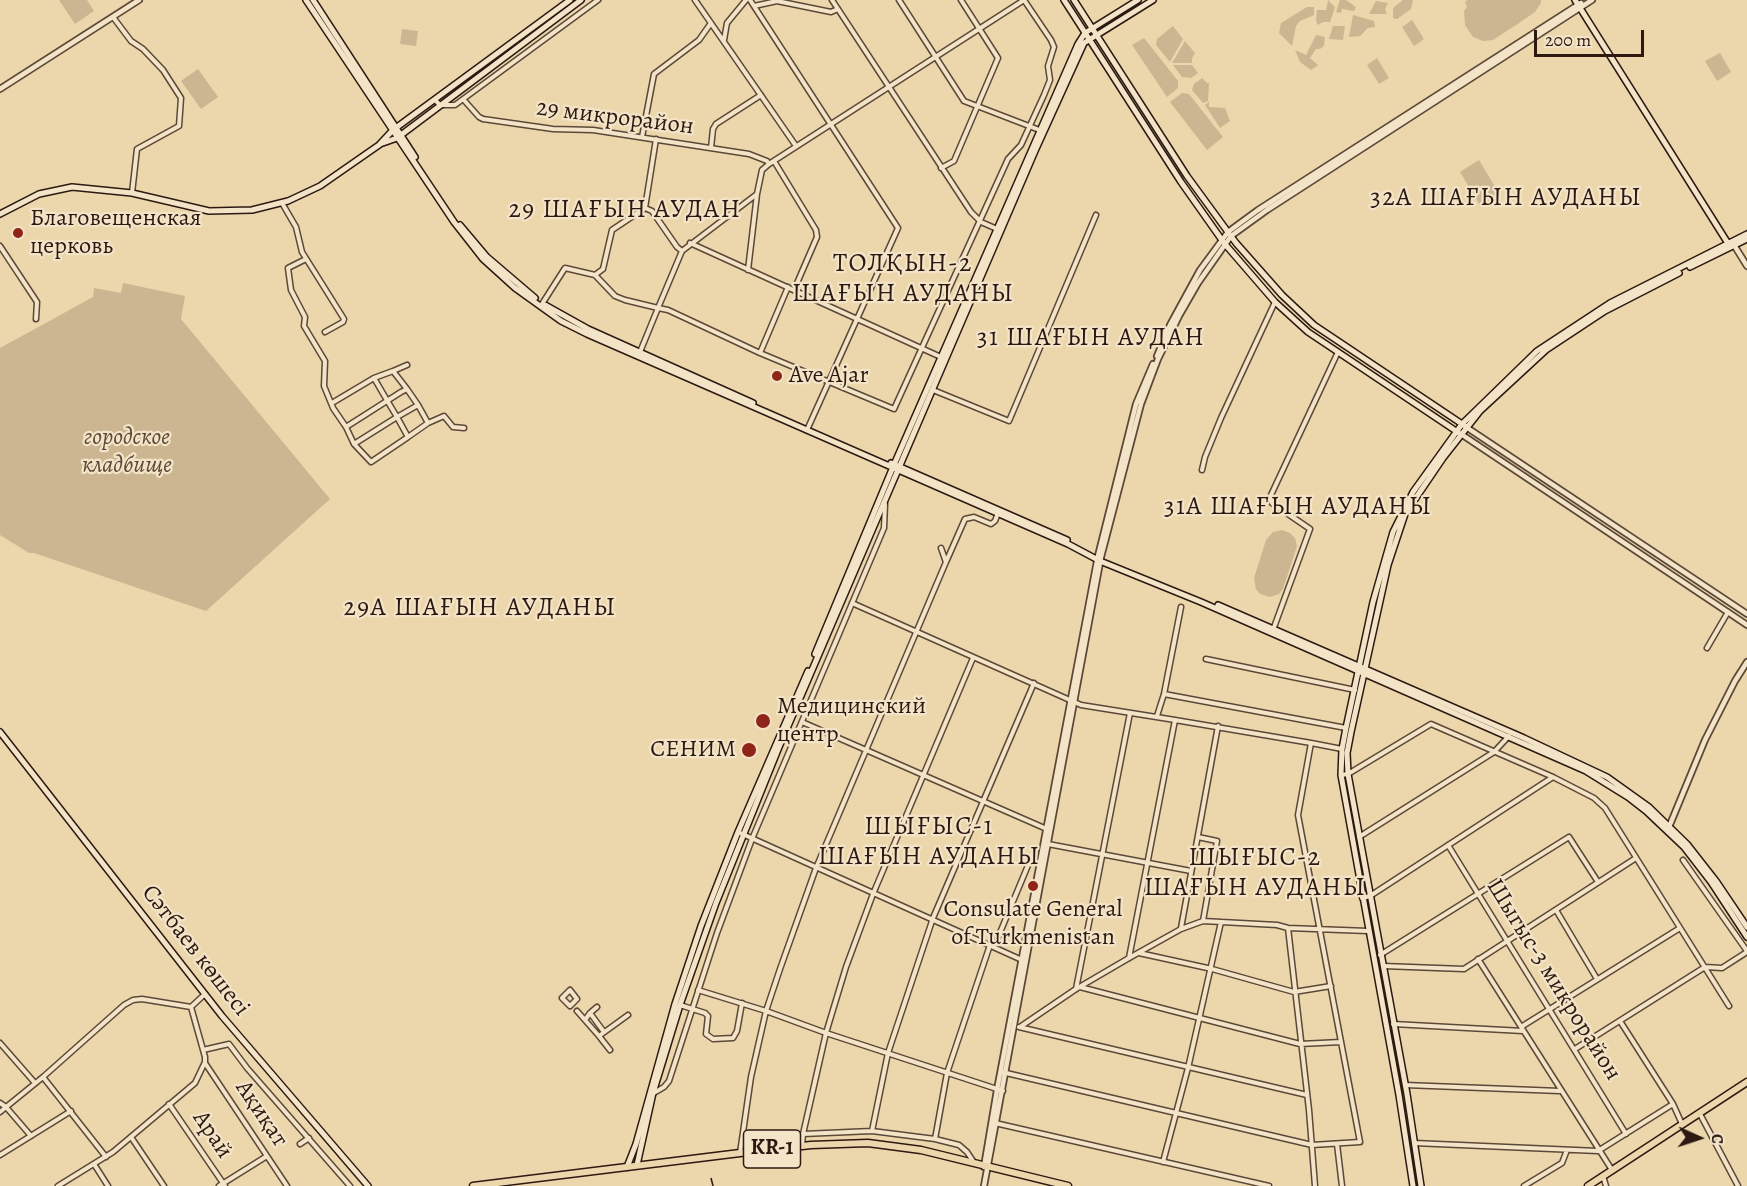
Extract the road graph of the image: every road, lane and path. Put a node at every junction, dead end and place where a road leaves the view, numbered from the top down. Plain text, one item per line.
1 (139, 0) edge
2 (306, 0) edge
3 (313, 0) edge
4 (570, 0) edge
5 (581, 0) edge
6 (598, 0) edge
7 (695, 0) edge
8 (748, 0) edge
9 (832, 0) edge
10 (899, 0) edge
11 (961, 0) edge
12 (1074, 0) edge
13 (1138, 0) edge
14 (1153, 0) edge
15 (1065, 2) edge
16 (1582, 3) edge
17 (754, 6) junction
18 (838, 9) junction
19 (113, 17) junction
20 (711, 23) junction
21 (1092, 27) junction
22 (979, 29) junction
23 (1085, 33) junction
24 (1097, 34) junction
25 (1089, 39) junction
26 (723, 40) junction
27 (936, 57) junction
28 (889, 88) junction
29 (0, 89) edge
30 (761, 95) junction
31 (434, 99) junction
32 (463, 99) junction
33 (440, 105) junction
34 (977, 106) junction
35 (830, 125) junction
36 (1029, 126) junction
37 (394, 129) junction
38 (1042, 131) junction
39 (399, 137) junction
40 (642, 137) junction
41 (656, 140) junction
42 (379, 145) junction
43 (796, 146) junction
44 (711, 148) junction
45 (774, 160) junction
46 (769, 164) junction
47 (941, 168) junction
48 (132, 192) junction
49 (757, 194) junction
50 (282, 203) junction
51 (645, 208) junction
52 (0, 214) edge
53 (1096, 215) dead end
54 (981, 222) junction
55 (997, 228) junction
56 (1229, 234) junction
57 (1747, 234) edge
58 (1747, 239) edge
59 (1223, 241) junction
60 (690, 243) junction
61 (1731, 244) junction
62 (0, 246) edge
63 (682, 251) junction
64 (306, 259) junction
65 (1747, 266) edge
66 (748, 270) junction
67 (595, 275) junction
68 (977, 281) junction
69 (788, 287) junction
70 (794, 290) junction
71 (1282, 295) junction
72 (1275, 302) junction
73 (542, 305) junction
74 (658, 308) junction
75 (857, 319) junction
76 (36, 320) dead end
77 (325, 332) dead end
78 (922, 348) junction
79 (1338, 352) junction
80 (760, 353) junction
81 (639, 354) junction
82 (944, 358) junction
83 (406, 365) dead end
84 (393, 371) junction
85 (374, 378) junction
86 (829, 382) junction
87 (406, 389) junction
88 (930, 389) junction
89 (388, 402) junction
90 (332, 403) junction
91 (418, 405) junction
92 (397, 417) junction
93 (428, 423) junction
94 (1464, 425) junction
95 (346, 428) junction
96 (464, 428) dead end
97 (807, 428) junction
98 (1458, 433) junction
99 (408, 437) junction
100 (354, 444) junction
101 (897, 467) junction
102 (1202, 470) dead end
103 (883, 499) junction
104 (998, 513) junction
105 (1615, 526) junction
106 (1610, 533) junction
107 (941, 548) dead end
108 (1099, 558) junction
109 (946, 562) junction
110 (852, 603) junction
111 (1181, 606) dead end
112 (1728, 612) junction
113 (1747, 614) edge
114 (1747, 625) edge
115 (1273, 631) junction
116 (917, 633) junction
117 (1707, 648) dead end
118 (973, 658) junction
119 (1206, 658) dead end
120 (1747, 662) edge
121 (1362, 670) junction
122 (1034, 683) junction
123 (1355, 690) junction
124 (1164, 694) junction
125 (1072, 701) junction
126 (1130, 713) junction
127 (1157, 716) junction
128 (1175, 720) junction
129 (802, 722) junction
130 (1218, 726) junction
131 (1346, 728) junction
132 (0, 732) edge
133 (1510, 734) junction
134 (1311, 743) junction
135 (1342, 748) junction
136 (867, 750) junction
137 (1494, 752) junction
138 (1344, 775) junction
139 (924, 776) junction
140 (1553, 777) junction
141 (983, 802) junction
142 (1668, 829) junction
143 (1049, 830) junction
144 (740, 833) junction
145 (1198, 837) junction
146 (752, 838) junction
147 (1358, 838) junction
148 (1046, 844) junction
149 (1448, 845) junction
150 (1101, 855) junction
151 (1636, 858) junction
152 (1683, 860) dead end
153 (1148, 862) junction
154 (1029, 863) dead end
155 (816, 868) junction
156 (1191, 871) junction
157 (1598, 882) junction
158 (873, 894) junction
159 (1478, 894) junction
160 (1370, 896) junction
161 (1362, 898) junction
162 (1556, 910) junction
163 (933, 918) junction
164 (1203, 921) junction
165 (1221, 922) junction
166 (1747, 927) edge
167 (1288, 928) junction
168 (1320, 928) junction
169 (1680, 928) junction
170 (1181, 929) junction
171 (1368, 931) junction
172 (1747, 937) edge
173 (1508, 940) junction
174 (992, 946) junction
175 (1747, 952) edge
176 (1138, 953) junction
177 (1380, 956) junction
178 (1130, 958) junction
179 (1478, 959) junction
180 (1024, 961) junction
181 (1382, 966) junction
182 (1705, 967) junction
183 (1212, 969) junction
184 (1597, 980) junction
185 (1331, 986) junction
186 (1078, 988) junction
187 (698, 990) junction
188 (1294, 992) junction
189 (205, 994) junction
190 (742, 1003) junction
191 (678, 1004) junction
192 (191, 1006) junction
193 (1730, 1006) dead end
194 (597, 1007) dead end
195 (692, 1009) junction
196 (1550, 1009) junction
197 (577, 1011) dead end
198 (766, 1011) junction
199 (590, 1013) junction
200 (628, 1015) dead end
201 (1199, 1018) junction
202 (585, 1020) junction
203 (1620, 1021) junction
204 (1393, 1024) junction
205 (1015, 1026) junction
206 (1522, 1029) junction
207 (604, 1032) junction
208 (826, 1033) junction
209 (599, 1036) junction
210 (1341, 1042) junction
211 (0, 1043) edge
212 (1300, 1044) junction
213 (1575, 1049) junction
214 (203, 1050) junction
215 (610, 1050) dead end
216 (888, 1053) junction
217 (205, 1062) junction
218 (1188, 1068) junction
219 (1004, 1072) junction
220 (947, 1073) junction
221 (43, 1077) junction
222 (1747, 1082) edge
223 (35, 1083) junction
224 (1405, 1085) junction
225 (1000, 1091) junction
226 (1561, 1091) junction
227 (1407, 1094) junction
228 (651, 1095) junction
229 (1307, 1095) junction
230 (1399, 1095) junction
231 (0, 1103) edge
232 (169, 1104) junction
233 (1673, 1104) junction
234 (6, 1107) junction
235 (71, 1111) junction
236 (0, 1112) edge
237 (1176, 1113) junction
238 (1700, 1113) junction
239 (994, 1123) junction
240 (1682, 1124) junction
241 (872, 1131) junction
242 (803, 1134) junction
243 (1626, 1134) junction
244 (31, 1136) junction
245 (131, 1137) junction
246 (309, 1138) junction
247 (935, 1139) junction
248 (1413, 1143) junction
249 (300, 1144) dead end
250 (1337, 1144) junction
251 (1312, 1145) junction
252 (802, 1146) junction
253 (1567, 1150) junction
254 (1598, 1151) junction
255 (740, 1153) junction
256 (0, 1155) edge
257 (267, 1156) junction
258 (106, 1157) junction
259 (985, 1162) junction
260 (1163, 1162) junction
261 (94, 1164) junction
262 (637, 1165) junction
263 (627, 1167) junction
264 (1612, 1170) junction
265 (1603, 1176) junction
266 (222, 1185) edge
267 (58, 1186) edge
268 (108, 1186) edge
269 (164, 1186) edge
270 (287, 1186) edge
271 (350, 1186) edge
272 (368, 1186) edge
273 (473, 1186) edge
274 (984, 1186) edge
275 (1068, 1186) edge
276 (1269, 1186) edge
277 (1315, 1186) edge
278 (1342, 1186) edge
279 (1413, 1186) edge
280 (1420, 1186) edge
281 (1524, 1186) edge
282 (1588, 1186) edge
283 (1606, 1186) edge
284 (1738, 1186) edge

1 - 19 street
2 - 37 main road
3 - 37 main road
4 - 31 main road
5 - 33 main road
6 - 32 street
7 - 20 street
8 - 17 street
8 - 26 street
9 - 18 street
10 - 27 street
11 - 22 street
12 - 15 main road
12 - 21 main road
13 - 21 main road
14 - 24 main road
15 - 23 main road
16 - 56 street
16 - 61 main road
17 - 18 street
17 - 35 street
18 - 28 street
19 - 29 street
19 - 48 street
20 - 26 street
20 - 40 street
21 - 23 main road
21 - 24 main road
22 - 27 street
22 - 34 street
22 - 36 street
23 - 25 main road
23 - 38 main road
24 - 25 main road
24 - 56 main road
25 - 38 main road
25 - 59 main road
26 - 30 street
27 - 28 street
27 - 34 street
28 - 35 street
28 - 47 street
30 - 43 street
30 - 44 street
31 - 33 street
31 - 37 main road
32 - 33 street
32 - 40 street, 29 микрорайон
33 - 39 main road
34 - 36 street
34 - 47 street
35 - 43 street
35 - 75 street
36 - 38 street
36 - 54 street
37 - 39 main road
37 - 42 main road
38 - 55 main road
38 - 68 main road
39 - 42 main road
39 - 73 main road
40 - 41 street, 29 микрорайон
41 - 44 street, 29 микрорайон
41 - 51 street
42 - 50 main road
43 - 45 street
44 - 46 street, 29 микрорайон
45 - 46 street
45 - 70 street
46 - 49 street
47 - 54 street
48 - 50 main road
48 - 52 main road
49 - 60 street
49 - 66 street
50 - 64 street
51 - 63 street
51 - 67 street
53 - 88 street
54 - 55 street
54 - 78 street
55 - 68 main road
56 - 59 street
56 - 71 main road
57 - 61 main road
58 - 61 main road
59 - 72 main road
59 - 108 street
60 - 63 street
60 - 66 street
61 - 65 street
61 - 94 main road
62 - 76 street
63 - 74 street
64 - 77 street
64 - 90 street
66 - 69 street
67 - 73 street
67 - 74 street
68 - 82 main road
69 - 70 street
69 - 80 street
70 - 75 street
71 - 72 main road
71 - 94 main road
72 - 79 main road
72 - 102 street
73 - 81 main road
74 - 80 street
74 - 81 street
75 - 78 street
75 - 86 street
78 - 82 street
78 - 86 street
79 - 98 main road
79 - 115 street
80 - 86 street
81 - 97 main road
82 - 88 main road
83 - 84 street
84 - 85 street
84 - 87 street
85 - 89 street
85 - 90 street
86 - 97 street
87 - 89 street
87 - 91 street
88 - 101 main road
89 - 92 street
89 - 95 street
90 - 95 street
91 - 92 street
91 - 93 street
92 - 99 street
92 - 100 street
93 - 96 street
93 - 99 street
94 - 98 main road
94 - 105 street
95 - 100 street
97 - 101 main road
98 - 106 street
98 - 121 main road
99 - 100 street
101 - 103 main road
101 - 104 main road
101 - 108 main road
103 - 110 street
103 - 144 main road
104 - 108 main road
104 - 109 street
105 - 106 street
105 - 113 street
106 - 112 street
107 - 109 street
108 - 115 main road
108 - 125 street
109 - 116 street
110 - 116 street
110 - 129 street
111 - 124 street
112 - 114 street
112 - 117 street
115 - 121 main road
116 - 118 street
116 - 136 street
118 - 122 street
118 - 139 street
119 - 123 street
120 - 142 street
121 - 123 main road
121 - 133 main road
121 - 138 main road
122 - 125 street
122 - 141 street
123 - 131 main road
124 - 127 street
124 - 131 street
125 - 126 street
125 - 143 street
126 - 127 street
126 - 150 street
127 - 128 street
128 - 130 street
128 - 153 street
129 - 136 street
129 - 146 street
130 - 134 street
130 - 145 street
131 - 135 main road
132 - 189 main road, Сәтбаев көшесі
133 - 137 street
133 - 142 main road
134 - 135 street
134 - 168 street
135 - 138 main road
136 - 139 street
136 - 155 street
137 - 138 street
137 - 140 street
137 - 147 street
138 - 147 main road
138 - 161 main road
139 - 141 street
139 - 158 street
140 - 149 street
140 - 151 street
141 - 143 street
141 - 163 street
142 - 166 main road
142 - 172 main road
143 - 148 street
144 - 146 street
144 - 191 main road
145 - 156 street
145 - 164 street
146 - 155 street
146 - 187 street
147 - 160 main road
148 - 150 street
148 - 180 street
149 - 159 street, Шыгыс-3 микрорайон
149 - 160 street
150 - 153 street
150 - 186 street
151 - 157 street
151 - 169 street
152 - 175 street
153 - 156 street
153 - 178 street
154 - 174 street
155 - 158 street
155 - 198 street
156 - 170 street
157 - 159 street
157 - 162 street
158 - 163 street
158 - 208 street
159 - 173 street, Шыгыс-3 микрорайон
159 - 177 street
160 - 161 street
160 - 177 main road
161 - 171 main road
162 - 173 street
162 - 184 street
163 - 174 street
163 - 216 street
164 - 165 street
164 - 170 street
165 - 167 street
165 - 183 street
167 - 168 street
167 - 188 street
168 - 171 street
168 - 185 street
169 - 182 street
169 - 184 street
170 - 176 street
171 - 230 main road
173 - 179 street
173 - 196 street, Шыгыс-3 микрорайон
174 - 180 street
174 - 220 street
175 - 182 street
176 - 178 street
176 - 183 street
177 - 181 main road
178 - 186 street
179 - 181 street
179 - 206 street
180 - 205 street
181 - 204 main road
182 - 193 street
182 - 203 street
183 - 188 street
183 - 201 street
184 - 196 street
185 - 188 street
185 - 210 street
186 - 201 street
186 - 205 street
187 - 190 street
187 - 195 street
188 - 212 street
189 - 192 street
189 - 272 main road, Сәтбаев көшесі
190 - 195 street
190 - 198 street
191 - 195 street
191 - 228 main road
192 - 214 street
192 - 221 street
194 - 199 street
195 - 228 street
196 - 206 street
196 - 213 street, Шыгыс-3 микрорайон
197 - 202 street
198 - 208 street
198 - 255 street
199 - 202 street
199 - 207 street
200 - 207 street
201 - 212 street
201 - 218 street
202 - 209 street
203 - 213 street
203 - 233 street
204 - 206 street
204 - 224 main road
205 - 218 street
205 - 219 street
206 - 226 street
207 - 209 street
208 - 216 street
208 - 242 street
209 - 215 street
210 - 212 street
210 - 250 street
211 - 223 street
212 - 229 street
213 - 243 street, Шыгыс-3 микрорайон
214 - 217 street
214 - 246 street
216 - 220 street
216 - 241 street
217 - 232 street
217 - 257 street, Ақиқат
218 - 229 street
218 - 237 street
219 - 225 street
219 - 237 street
220 - 225 street
220 - 247 street
221 - 223 street
221 - 235 street
222 - 238 main road
223 - 234 street
224 - 226 street
224 - 227 main road
225 - 239 street
226 - 254 street
227 - 230 main road
227 - 248 main road
228 - 262 main road
228 - 263 main road
229 - 251 street
230 - 279 main road
231 - 234 street
232 - 245 street
232 - 266 street, Арай
233 - 240 street
233 - 243 street
234 - 236 street
234 - 244 street
235 - 244 street
235 - 258 street
237 - 251 street
237 - 260 street
238 - 240 main road
238 - 284 street
239 - 259 street
239 - 260 street
240 - 264 main road
241 - 242 street
241 - 247 street
242 - 252 street
243 - 254 street
244 - 256 street
245 - 258 street
245 - 269 street
246 - 249 street
246 - 271 street
247 - 259 street
248 - 253 street
248 - 280 main road
250 - 251 street
250 - 278 street
251 - 277 street
252 - 255 main road, KR-1
252 - 259 main road, KR-1
253 - 254 street
253 - 281 street
254 - 264 street
255 - 262 main road, KR-1
257 - 266 street
257 - 270 street, Ақиқат
258 - 261 street
259 - 274 street
259 - 275 main road, KR-1
260 - 276 street
261 - 267 street
261 - 268 street
262 - 263 main road, KR-1
263 - 273 main road, KR-1
264 - 265 main road
265 - 282 main road
265 - 283 street

